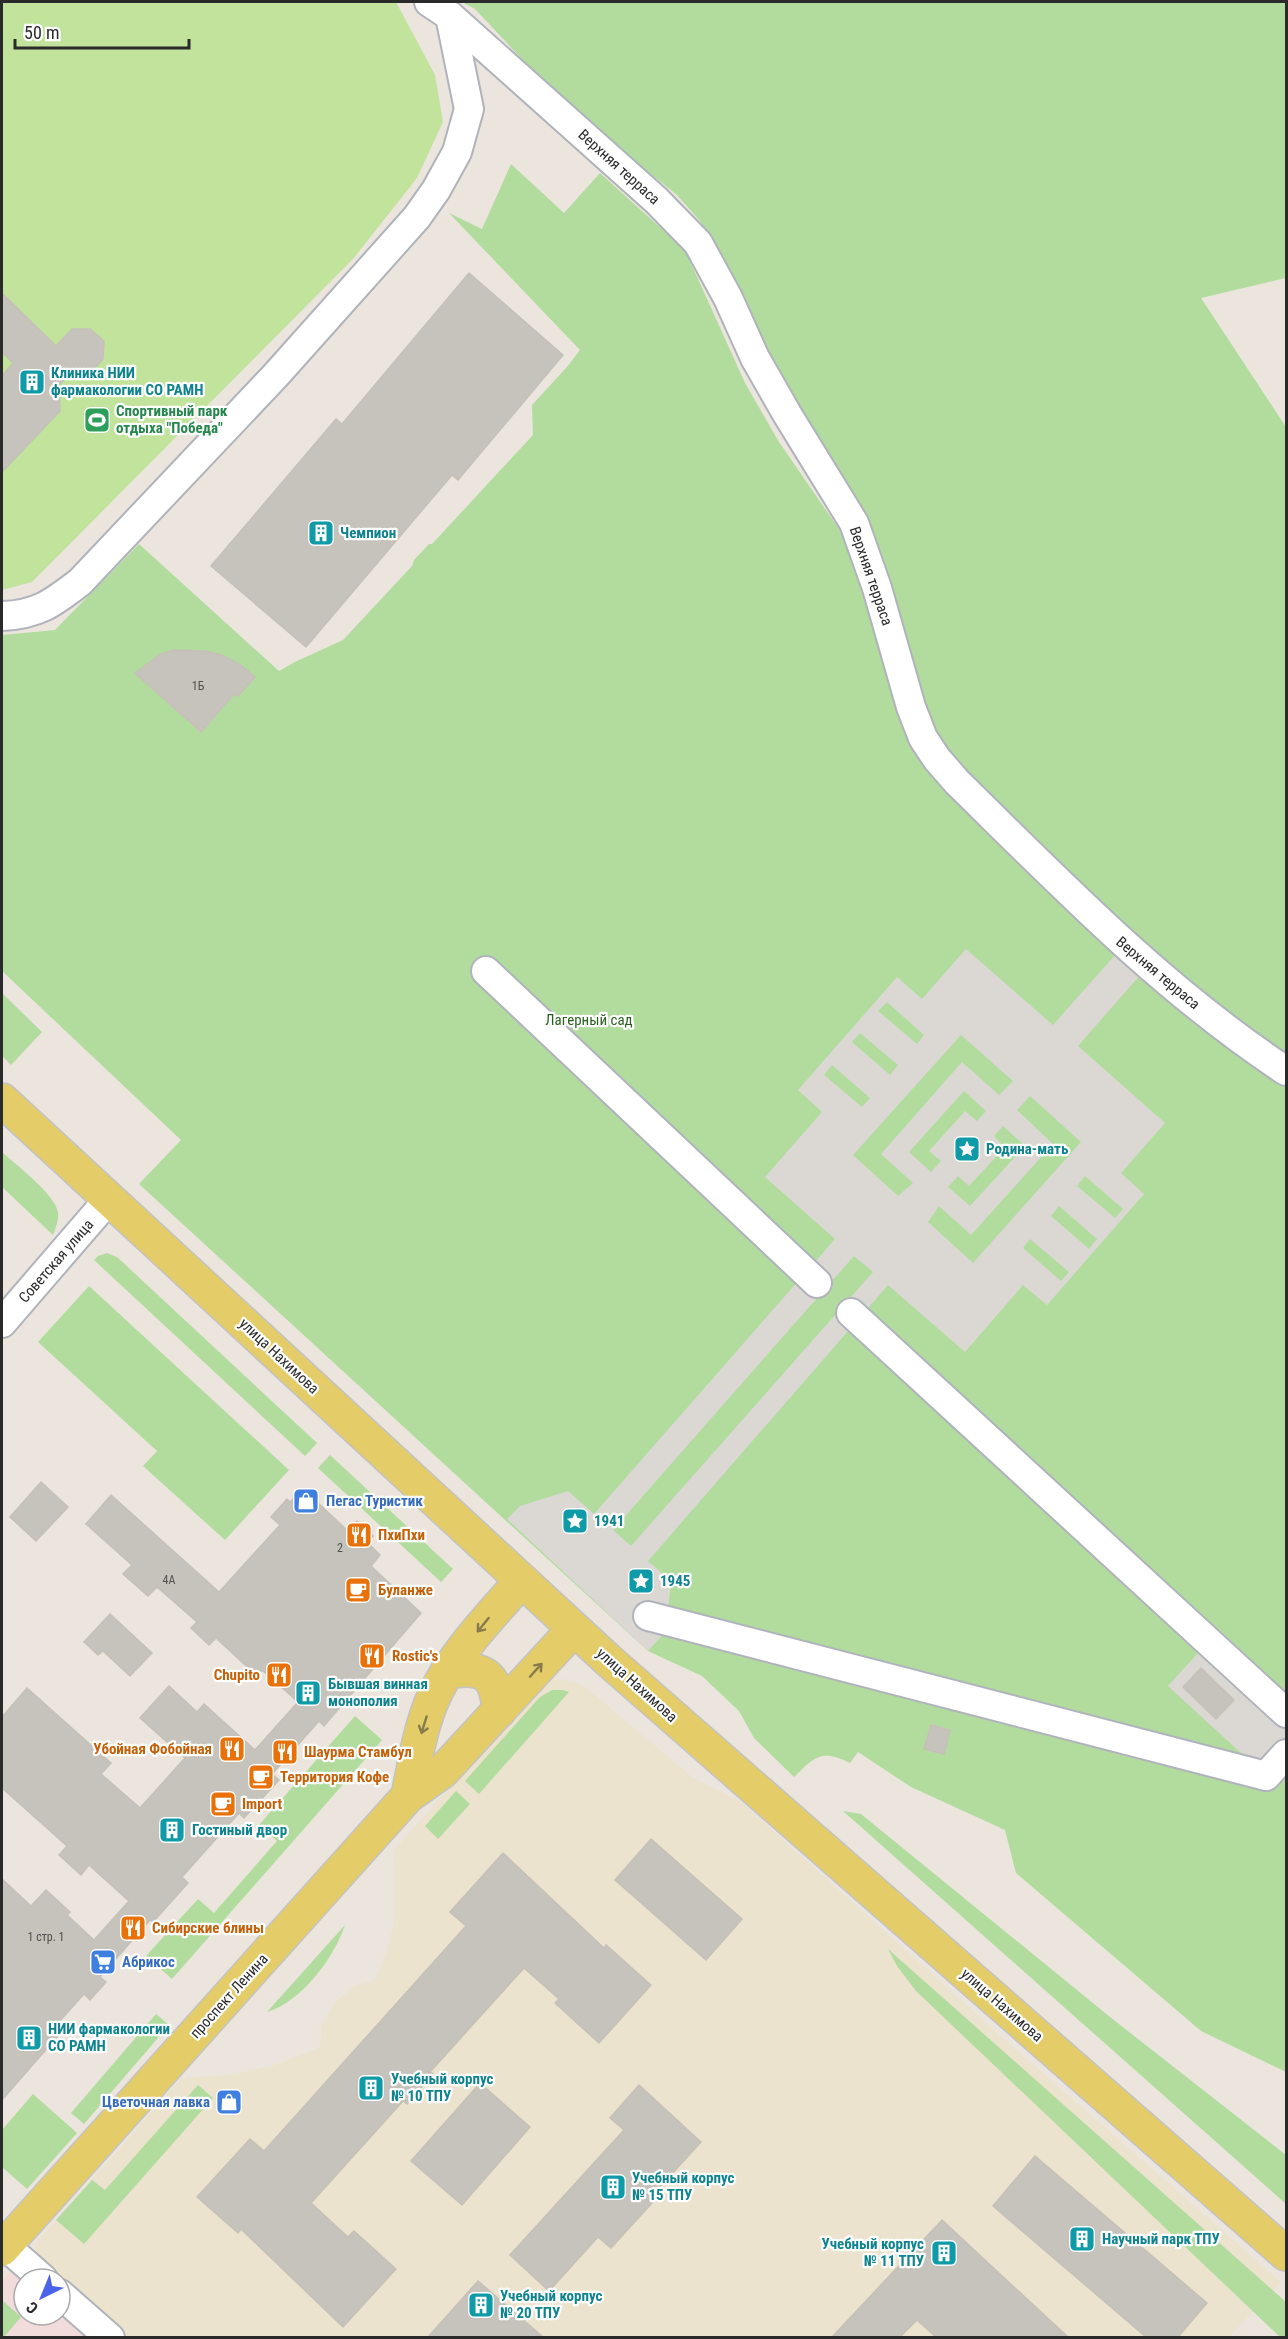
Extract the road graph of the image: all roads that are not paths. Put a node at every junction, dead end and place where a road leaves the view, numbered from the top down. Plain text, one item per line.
1 (439, 9) edge
2 (2, 616) edge
3 (486, 971) dead end
4 (1287, 1071) edge
5 (2, 1100) edge
6 (110, 1199) junction
7 (817, 1283) dead end
8 (851, 1313) dead end
9 (2, 1323) edge
10 (521, 1581) junction
11 (648, 1616) dead end
12 (574, 1629) junction
13 (447, 1671) junction
14 (499, 1711) junction
15 (1287, 1713) edge
16 (1287, 1754) edge
17 (408, 1796) junction
18 (2, 2246) edge
19 (1287, 2254) edge
20 (28, 2267) edge
21 (72, 2304) edge
22 (110, 2337) edge

1 - 2 street
1 - 4 street, Верхняя терраса
3 - 7 street
5 - 6 main road, улица Нахимова
6 - 9 street, Советская улица
6 - 10 main road, улица Нахимова
8 - 15 street
10 - 12 main road, улица Нахимова
10 -> 13 main road
11 - 16 street
14 -> 12 main road, проспект Ленина
12 - 19 main road, улица Нахимова
13 - 14 main road
13 -> 17 main road
14 - 17 main road, проспект Ленина
17 - 18 main road, проспект Ленина
18 - 20 street
21 - 22 street

